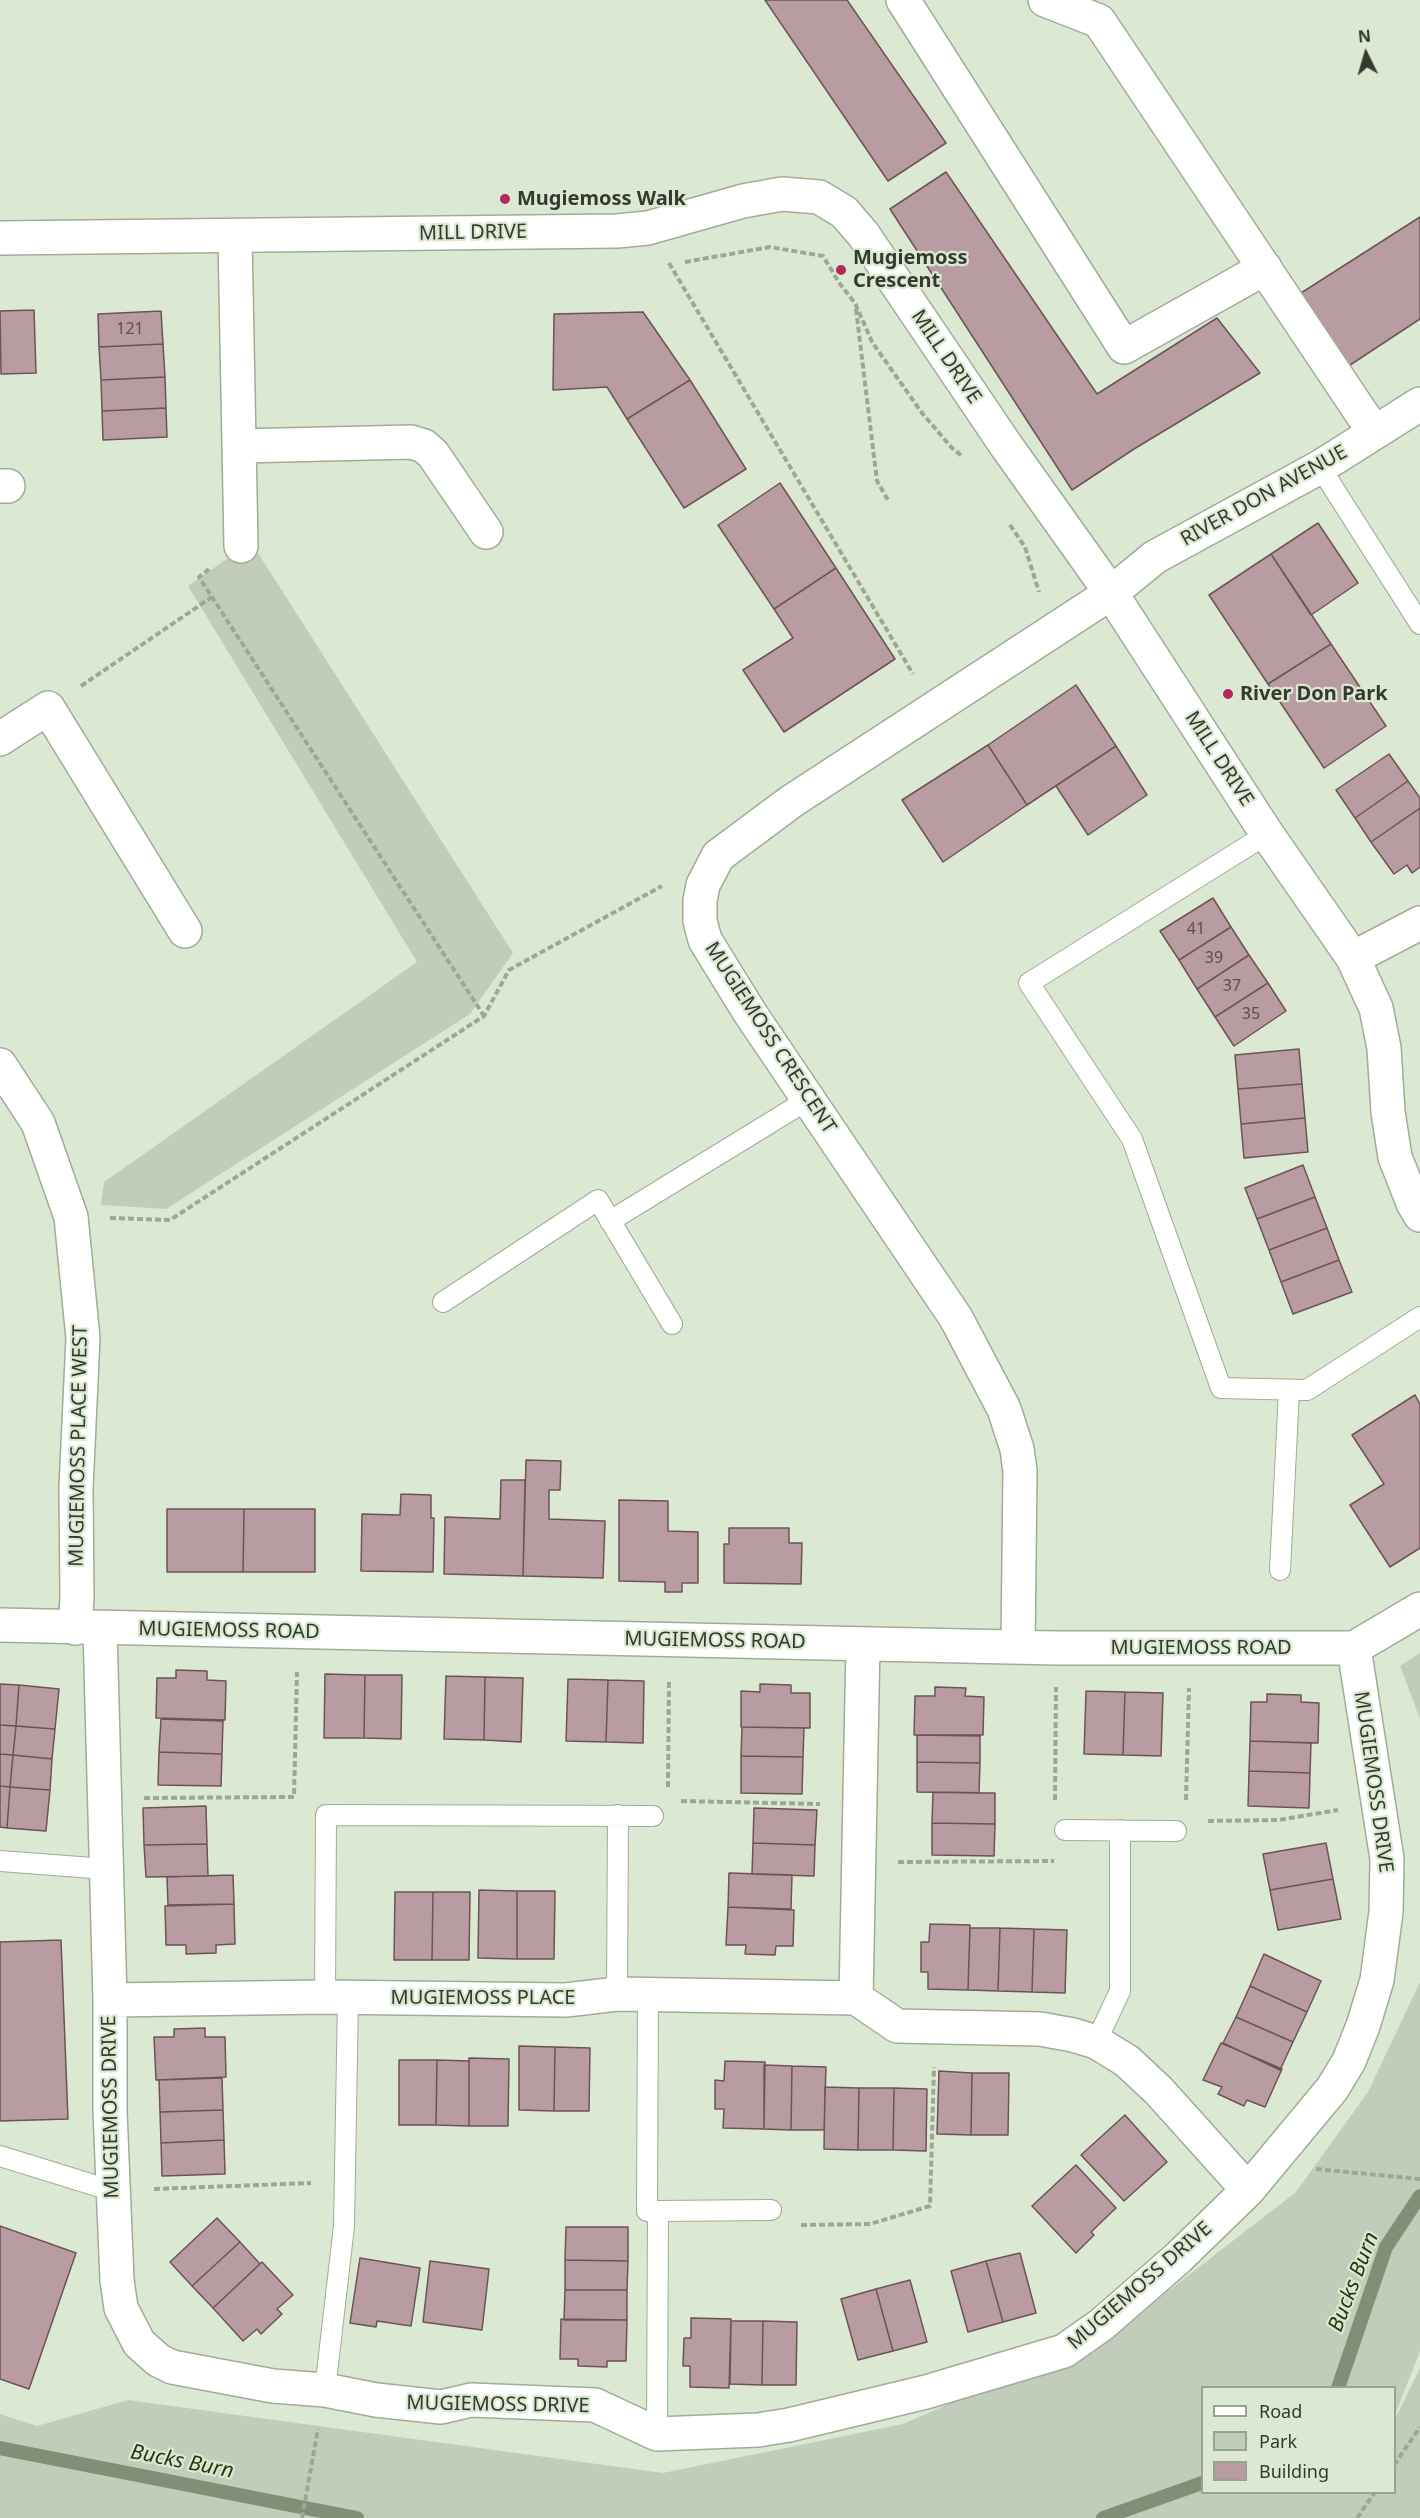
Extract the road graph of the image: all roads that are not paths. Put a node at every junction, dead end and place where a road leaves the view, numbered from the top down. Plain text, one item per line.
1 (903, 0) edge
2 (1044, 0) edge
3 (235, 237) junction
4 (0, 238) edge
5 (1265, 268) junction
6 (1420, 404) edge
7 (1374, 432) junction
8 (240, 446) junction
9 (1320, 467) junction
10 (486, 532) dead end
11 (241, 546) road end
12 (1111, 593) junction
13 (1420, 624) edge
14 (0, 739) edge
15 (1267, 834) junction
16 (1420, 923) edge
17 (185, 931) dead end
18 (1353, 958) junction
19 (0, 1065) edge
20 (809, 1099) junction
21 (1420, 1215) edge
22 (610, 1221) junction
23 (443, 1302) dead end
24 (1420, 1317) edge
25 (672, 1323) dead end
26 (1289, 1390) junction
27 (1280, 1570) dead end
28 (1420, 1609) edge
29 (0, 1625) edge
30 (88, 1629) junction
31 (863, 1644) junction
32 (1018, 1647) junction
33 (1354, 1648) junction
34 (618, 1815) junction
35 (653, 1816) road end
36 (1065, 1830) dead end
37 (1120, 1830) junction
38 (1176, 1831) dead end
39 (0, 1861) edge
40 (106, 1869) junction
41 (632, 1994) junction
42 (336, 1997) junction
43 (856, 1998) junction
44 (110, 2000) junction
45 (1095, 2042) junction
46 (0, 2156) edge
47 (1248, 2190) junction
48 (113, 2191) junction
49 (771, 2210) road end
50 (657, 2211) junction
51 (325, 2390) junction
52 (657, 2434) junction

1 - 5 street
2 - 5 street
3 - 4 street, MILL DRIVE
3 - 8 street
3 - 12 street, MILL DRIVE
5 - 7 street
6 - 7 street, RIVER DON AVENUE
7 - 9 street, RIVER DON AVENUE
8 - 10 street
8 - 11 street
9 - 12 street, RIVER DON AVENUE
9 - 13 lane
12 - 15 street, MILL DRIVE
12 - 20 street, MUGIEMOSS CRESCENT
14 - 17 street
15 - 18 street, MILL DRIVE
15 - 26 lane
16 - 18 street
18 - 21 street, MILL DRIVE
19 - 30 street, MUGIEMOSS PLACE WEST
20 - 22 lane
20 - 32 street, MUGIEMOSS CRESCENT
22 - 23 lane
22 - 25 lane
24 - 26 lane
26 - 27 lane
28 - 33 street
29 - 30 street, MUGIEMOSS ROAD
30 - 31 street, MUGIEMOSS ROAD
30 - 40 street, MUGIEMOSS DRIVE
31 - 32 street, MUGIEMOSS ROAD
31 - 43 street
32 - 33 street, MUGIEMOSS ROAD
33 - 47 street, MUGIEMOSS DRIVE
34 - 35 lane
34 - 41 lane
34 - 42 lane
36 - 37 lane
37 - 38 lane
37 - 45 lane
39 - 40 lane
40 - 44 street, MUGIEMOSS DRIVE
41 - 42 street, MUGIEMOSS PLACE
41 - 43 street, MUGIEMOSS PLACE
41 - 50 lane
42 - 44 street, MUGIEMOSS PLACE
42 - 51 lane
43 - 45 street
44 - 48 street, MUGIEMOSS DRIVE
45 - 47 street
46 - 48 lane
47 - 52 street, MUGIEMOSS DRIVE
48 - 51 street, MUGIEMOSS DRIVE
49 - 50 lane
50 - 52 lane
51 - 52 street, MUGIEMOSS DRIVE

